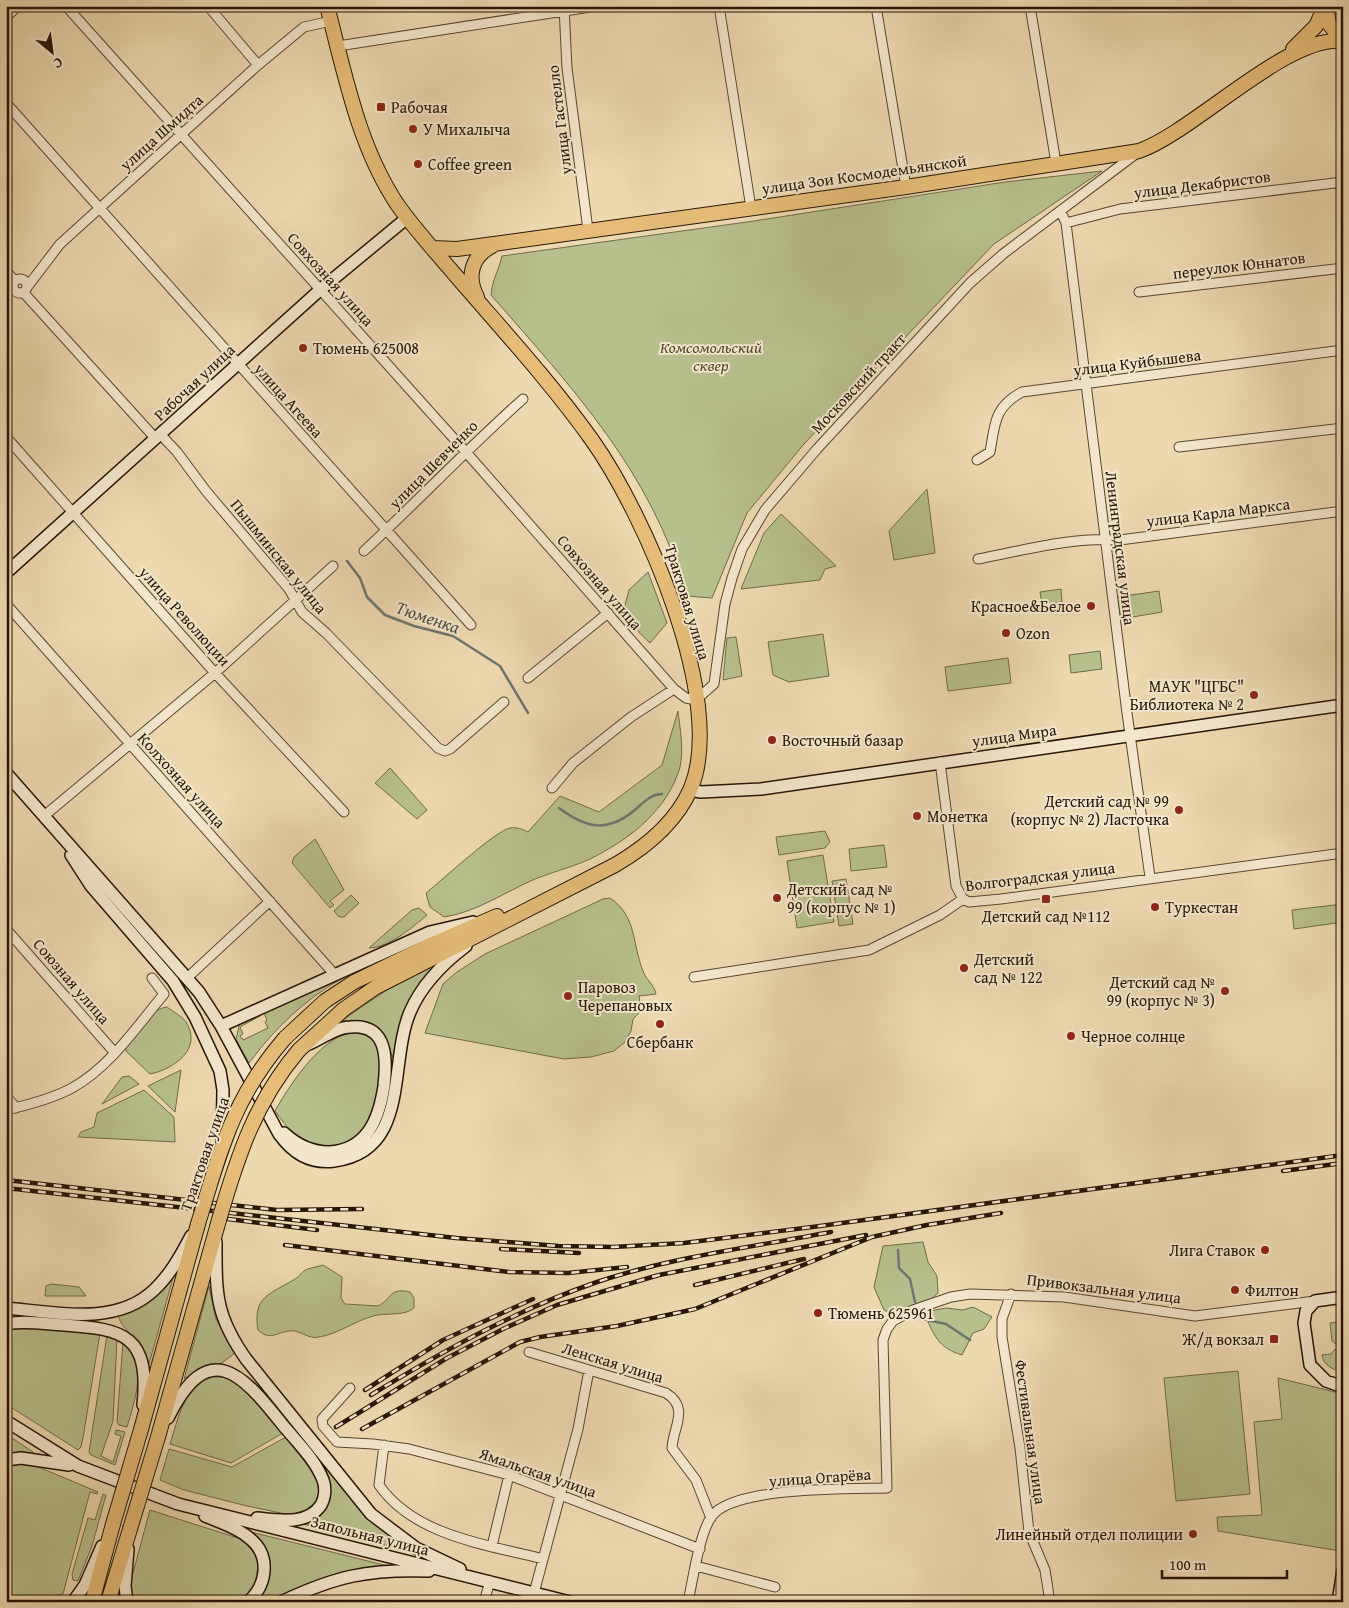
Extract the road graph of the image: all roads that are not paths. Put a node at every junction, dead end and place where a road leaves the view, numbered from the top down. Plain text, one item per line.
1 (18, 6) edge
2 (66, 6) edge
3 (208, 6) edge
4 (327, 6) edge
5 (597, 6) edge
6 (719, 6) edge
7 (876, 6) edge
8 (1030, 6) edge
9 (1326, 6) edge
10 (564, 8) edge
11 (6, 17) edge
12 (331, 21) junction
13 (1343, 41) edge
14 (338, 46) junction
15 (1276, 64) junction
16 (258, 65) junction
17 (6, 103) edge
18 (180, 134) junction
19 (1139, 151) junction
20 (1056, 164) junction
21 (1343, 182) edge
22 (906, 187) junction
23 (751, 208) junction
24 (100, 209) junction
25 (1061, 212) junction
26 (407, 218) junction
27 (1066, 223) junction
28 (588, 230) junction
29 (498, 243) junction
30 (433, 248) junction
31 (1343, 268) edge
32 (6, 271) edge
33 (20, 287) junction
34 (321, 289) junction
35 (1139, 292) dead end
36 (6, 298) edge
37 (482, 306) junction
38 (1343, 350) edge
39 (237, 364) junction
40 (1085, 384) junction
41 (523, 399) dead end
42 (1343, 428) edge
43 (6, 437) edge
44 (159, 437) junction
45 (1179, 447) dead end
46 (466, 451) junction
47 (977, 460) dead end
48 (1343, 511) edge
49 (73, 513) junction
50 (387, 530) junction
51 (1106, 539) junction
52 (364, 551) dead end
53 (978, 559) dead end
54 (333, 566) dead end
55 (6, 573) edge
56 (295, 599) junction
57 (6, 604) edge
58 (608, 613) junction
59 (472, 625) dead end
60 (215, 673) junction
61 (528, 678) dead end
62 (674, 689) junction
63 (696, 700) junction
64 (504, 702) dead end
65 (1343, 706) edge
66 (1130, 736) junction
67 (130, 745) junction
68 (940, 762) junction
69 (6, 773) edge
70 (552, 788) dead end
71 (690, 790) junction
72 (344, 812) dead end
73 (44, 816) junction
74 (56, 830) junction
75 (1343, 853) edge
76 (1150, 877) junction
77 (962, 899) junction
78 (270, 901) junction
79 (487, 925) junction
80 (6, 929) edge
81 (335, 975) junction
82 (694, 977) dead end
83 (152, 978) dead end
84 (187, 978) junction
85 (221, 1026) junction
86 (299, 1050) junction
87 (115, 1053) junction
88 (6, 1096) edge
89 (11, 1109) edge
90 (272, 1122) junction
91 (222, 1147) junction
92 (198, 1224) junction
93 (216, 1229) junction
94 (1011, 1294) junction
95 (1343, 1297) edge
96 (1315, 1301) junction
97 (6, 1308) edge
98 (893, 1321) joint
99 (6, 1324) edge
100 (529, 1352) dead end
101 (589, 1370) junction
102 (1343, 1380) edge
103 (1326, 1381) junction
104 (1343, 1387) edge
105 (350, 1388) dead end
106 (6, 1414) edge
107 (6, 1422) edge
108 (140, 1433) junction
109 (158, 1437) junction
110 (32, 1439) junction
111 (384, 1445) junction
112 (6, 1460) edge
113 (78, 1466) junction
114 (509, 1476) junction
115 (562, 1494) junction
116 (178, 1504) junction
117 (224, 1515) junction
118 (710, 1518) junction
119 (110, 1532) junction
120 (128, 1537) junction
121 (492, 1546) junction
122 (700, 1549) junction
123 (543, 1560) junction
124 (696, 1566) junction
125 (1343, 1570) edge
126 (455, 1572) junction
127 (477, 1578) junction
128 (490, 1581) junction
129 (775, 1587) dead end
130 (534, 1593) junction
131 (73, 1602) edge
132 (92, 1602) edge
133 (108, 1602) edge
134 (127, 1602) edge
135 (248, 1602) edge
136 (281, 1602) edge
137 (484, 1602) edge
138 (570, 1602) edge
139 (688, 1602) edge
140 (1050, 1602) edge
141 (1338, 1602) edge

1 - 11 street
2 - 18 street, Совхозная улица
3 - 16 street
4 - 12 main road, Трактовая улица
5 - 10 street
6 - 23 street
7 - 22 street
8 - 20 street
9 - 13 main road
9 - 15 main road, улица Зои Космодемьянской
10 - 14 street
10 - 28 street, улица Гастелло
12 - 14 main road, Трактовая улица
12 - 16 street, улица Шмидта
13 - 15 main road, улица Зои Космодемьянской
14 - 26 main road, Трактовая улица
15 - 19 main road, улица Зои Космодемьянской
16 - 18 street, улица Шмидта
17 - 24 street, улица Агеева
18 - 24 street, улица Шмидта
18 - 34 street, Совхозная улица
19 - 20 main road, улица Зои Космодемьянской
19 - 25 street, Московский тракт
20 - 22 main road, улица Зои Космодемьянской
21 - 27 street, улица Декабристов
22 - 23 main road, улица Зои Космодемьянской
23 - 28 main road, улица Зои Космодемьянской
24 - 33 street, улица Шмидта
24 - 39 street, улица Агеева
25 - 27 street, Ленинградская улица
25 - 63 street, Московский тракт
26 - 30 main road, Трактовая улица
26 - 34 street, Рабочая улица
27 - 40 street, Ленинградская улица
28 - 29 main road, улица Зои Космодемьянской
29 - 30 main road, улица Зои Космодемьянской
29 - 37 main road
30 - 37 main road, Трактовая улица
31 - 35 street, переулок Юннатов
32 - 33 street, Пышминская улица
33 - 36 street, улица Шмидта
33 - 44 street, Пышминская улица
34 - 39 street, Рабочая улица
34 - 46 street, Совхозная улица
37 - 63 main road, Трактовая улица
38 - 40 street, улица Куйбышева
39 - 44 street, Рабочая улица
39 - 50 street, улица Агеева
40 - 47 street, улица Куйбышева
40 - 51 street, Ленинградская улица
41 - 46 street, улица Шевченко
42 - 45 street
43 - 49 street, улица Революции
44 - 49 street, Рабочая улица
44 - 56 street, Пышминская улица
46 - 50 street, улица Шевченко
46 - 58 street, Совхозная улица
48 - 51 street, улица Карла Маркса
49 - 55 street, Рабочая улица
49 - 60 street, улица Революции
50 - 52 street, улица Шевченко
50 - 59 street, улица Агеева
51 - 53 street, улица Карла Маркса
51 - 66 street, Ленинградская улица
54 - 56 street
56 - 60 street
56 - 64 street, Пышминская улица
57 - 67 street, Колхозная улица
58 - 61 street
58 - 62 street, Совхозная улица
60 - 67 street
60 - 72 street, улица Революции
62 - 63 street, Совхозная улица
62 - 70 street
63 - 71 main road, Трактовая улица
65 - 66 street, улица Мира
66 - 68 street, улица Мира
66 - 76 street, Ленинградская улица
67 - 73 street
67 - 78 street, Колхозная улица
68 - 71 street, улица Мира
68 - 77 street
69 - 73 street
71 - 79 main road, Трактовая улица
73 - 74 street
74 - 84 street
74 - 91 street
75 - 76 street, Волгоградская улица
76 - 77 street, Волгоградская улица
77 - 82 street, Волгоградская улица
78 - 81 street, Колхозная улица
78 - 84 street
79 - 81 street
79 - 86 main road, Трактовая улица
79 - 90 street
79 - 91 main road, Трактовая улица, bridge
80 - 87 street, Союзная улица
81 - 85 street
83 - 87 street
84 - 85 street
85 - 90 street
86 - 90 street
86 - 93 main road, Трактовая улица, bridge
87 - 89 street
88 - 89 street
91 - 92 main road, Трактовая улица, bridge
92 - 97 street
92 - 108 main road, Трактовая улица
93 - 109 main road, Трактовая улица
93 - 127 street
94 - 96 street, Привокзальная улица
94 - 98 street, Привокзальная улица
94 - 140 street, Фестивальная улица
95 - 96 street
96 - 103 street
98 - 118 street, улица Огарёва
99 - 108 street
100 - 101 street, Ленская улица
101 - 115 street
101 - 118 street, Ленская улица
102 - 103 street
103 - 104 street
105 - 111 street, Ямальская улица
106 - 110 street
107 - 110 street
108 - 119 main road, Трактовая улица, bridge
109 - 117 street
109 - 120 main road, Трактовая улица, bridge
110 - 113 street
111 - 114 street, Ямальская улица
111 - 121 street
112 - 113 street
113 - 116 street, Запольная улица
114 - 115 street, Ямальская улица
114 - 121 street
115 - 122 street, Ямальская улица
115 - 123 street
116 - 117 street, Запольная улица
116 - 135 street
117 - 126 street, Запольная улица
118 - 122 street
119 - 131 street
119 - 132 main road, Трактовая улица
120 - 133 main road, Трактовая улица
120 - 134 street
121 - 123 street
122 - 124 street
123 - 130 street
124 - 129 street
124 - 139 street
125 - 141 street
126 - 127 street, Запольная улица
126 - 136 street
127 - 128 street, Запольная улица
128 - 130 street, Запольная улица
128 - 137 street
130 - 138 street, Запольная улица

